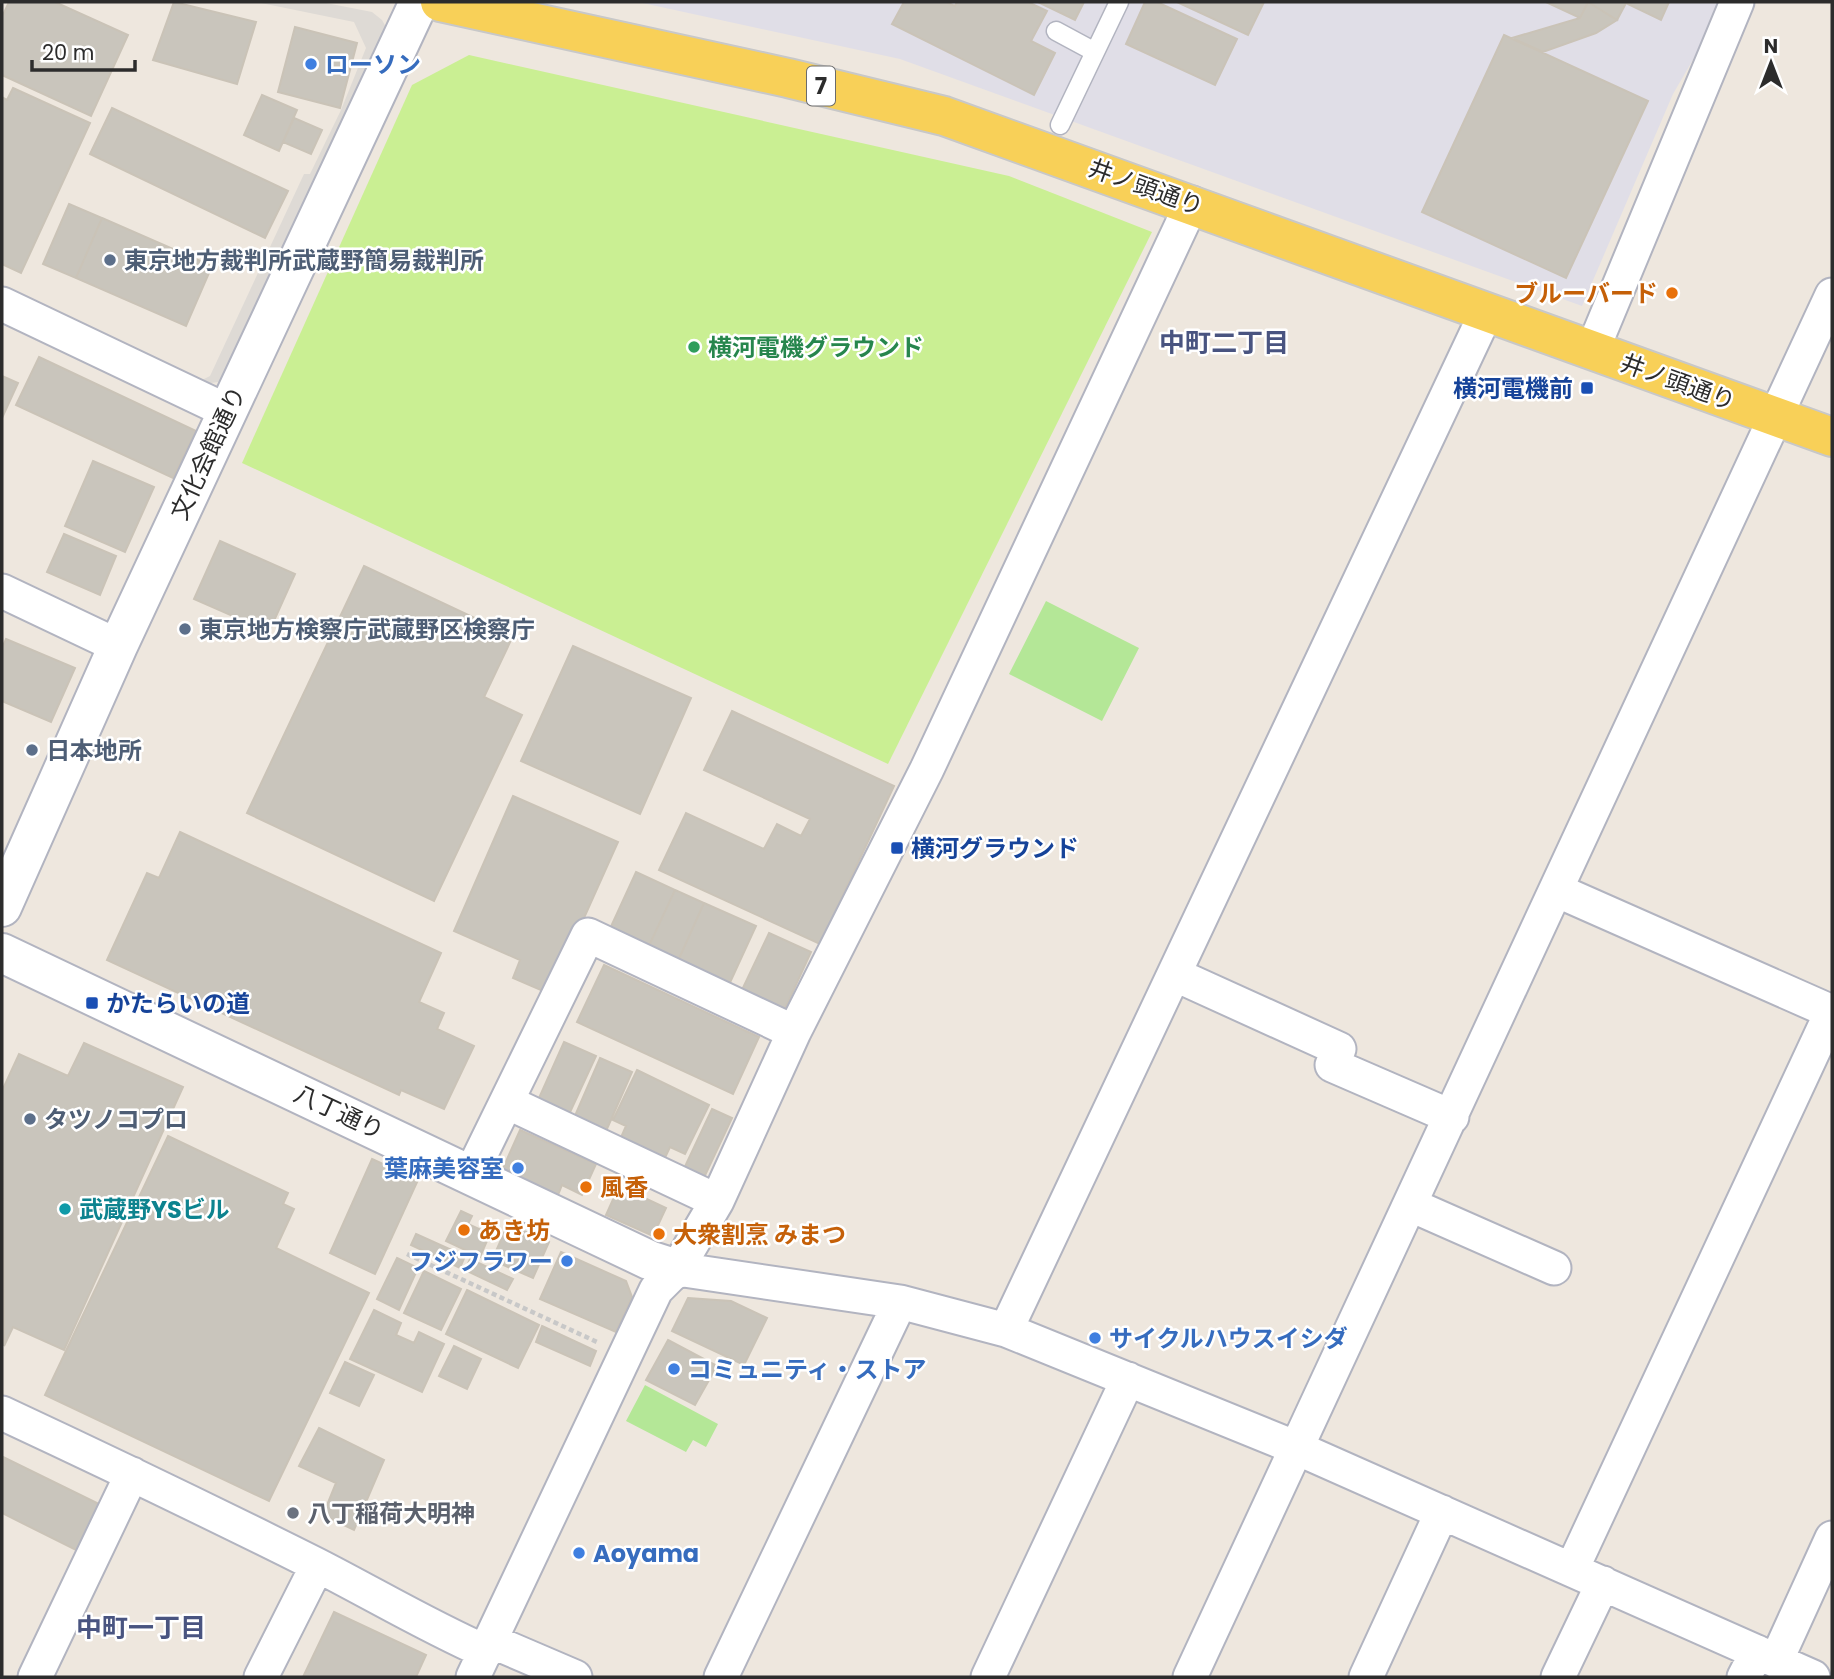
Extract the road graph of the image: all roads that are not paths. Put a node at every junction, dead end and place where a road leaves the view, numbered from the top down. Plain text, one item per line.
1 (419, 2) edge
2 (440, 2) edge
3 (1119, 2) edge
4 (1737, 2) edge
5 (1056, 31) dead end
6 (1095, 52) junction
7 (1060, 125) dead end
8 (1192, 203) junction
9 (1832, 295) edge
10 (2, 304) edge
11 (1486, 313) junction
12 (1592, 351) junction
13 (227, 411) junction
14 (1777, 417) junction
15 (1832, 437) edge
16 (2, 591) edge
17 (118, 646) junction
18 (1556, 890) junction
19 (2, 907) edge
20 (2, 953) edge
21 (1176, 975) junction
22 (1832, 1012) edge
23 (794, 1032) junction
24 (508, 1102) junction
25 (1452, 1116) junction
26 (471, 1174) junction
27 (717, 1201) junction
28 (1411, 1205) junction
29 (1554, 1268) dead end
30 (677, 1269) junction
31 (900, 1302) junction
32 (1006, 1330) junction
33 (1128, 1379) junction
34 (2, 1413) edge
35 (1299, 1449) junction
36 (132, 1474) junction
37 (1441, 1512) junction
38 (1832, 1538) edge
39 (317, 1566) junction
40 (1572, 1569) junction
41 (1603, 1583) junction
42 (483, 1657) edge
43 (1759, 1663) edge
44 (35, 1677) edge
45 (261, 1677) edge
46 (575, 1677) edge
47 (721, 1677) edge
48 (988, 1677) edge
49 (1191, 1677) edge
50 (1366, 1677) edge
51 (1558, 1677) edge
52 (1812, 1677) edge

1 - 13 street, 文化会館通り
2 - 8 main road, 井ノ頭通り / 7
3 - 6 lane
4 - 12 street
5 - 6 lane
6 - 7 lane
8 - 11 main road, 井ノ頭通り / 7
8 - 23 street
9 - 14 street
10 - 13 street
11 - 12 main road, 井ノ頭通り / 7
11 - 21 street
12 - 14 main road, 井ノ頭通り / 7
13 - 17 street, 文化会館通り
14 - 15 main road, 井ノ頭通り / 7
14 - 18 street
16 - 17 street
17 - 19 street, 文化会館通り
18 - 22 street
18 - 25 street
20 - 26 street, 八丁通り
21 - 25 street
21 - 32 street
22 - 40 street
23 - 24 street
23 - 27 street
24 - 26 street
24 - 27 street
25 - 28 street
26 - 30 street, 八丁通り
27 - 30 street
28 - 29 street
28 - 35 street
30 - 31 street
30 - 42 street
31 - 32 street
31 - 47 street
32 - 33 street
33 - 35 street
33 - 48 street
34 - 36 street
35 - 37 street
35 - 49 street
36 - 39 street
36 - 44 street
37 - 40 street
37 - 50 street
38 - 43 street
39 - 42 street
39 - 45 street
40 - 41 street
41 - 43 street
41 - 51 street
42 - 46 street
43 - 52 street

